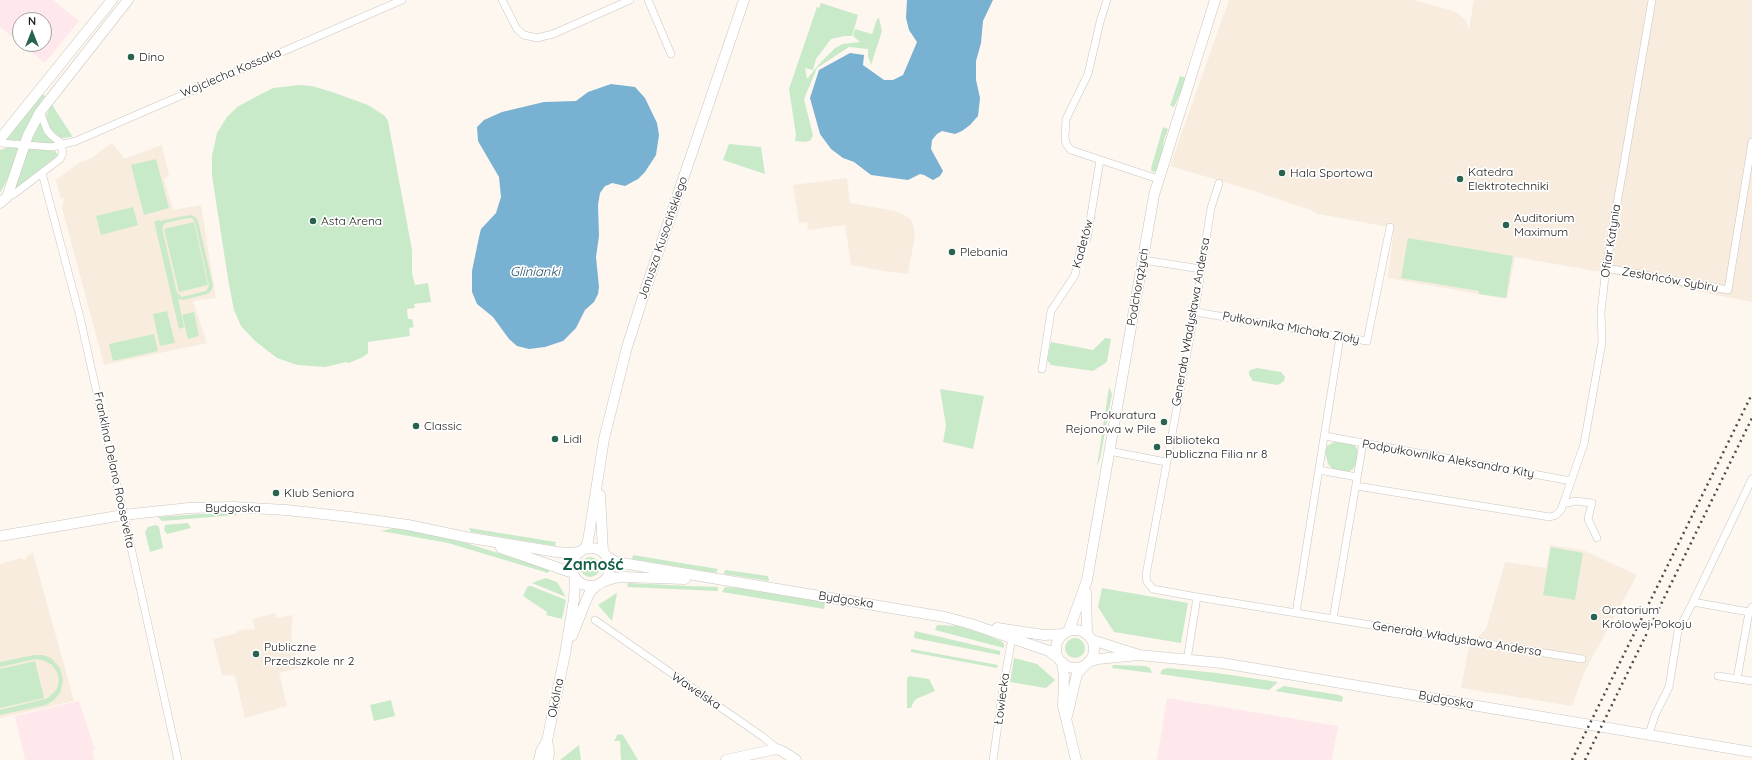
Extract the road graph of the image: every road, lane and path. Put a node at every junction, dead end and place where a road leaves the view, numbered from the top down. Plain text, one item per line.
1 (112, 0) edge
2 (128, 0) edge
3 (402, 0) edge
4 (502, 0) edge
5 (630, 0) edge
6 (648, 0) edge
7 (744, 0) edge
8 (1108, 0) edge
9 (1215, 0) edge
10 (1652, 0) edge
11 (671, 54) dead end
12 (40, 112) junction
13 (0, 139) edge
14 (1752, 142) edge
15 (0, 143) edge
16 (25, 145) junction
17 (61, 145) junction
18 (1100, 160) junction
19 (42, 173) junction
20 (1158, 179) junction
21 (1219, 183) dead end
22 (3, 200) edge
23 (1390, 227) dead end
24 (1142, 260) junction
25 (1606, 268) junction
26 (1201, 269) junction
27 (1195, 310) junction
28 (1340, 337) junction
29 (1042, 369) dead end
30 (1325, 436) junction
31 (1363, 443) junction
32 (1109, 451) junction
33 (1166, 462) junction
34 (1319, 470) junction
35 (1357, 477) junction
36 (1752, 479) edge
37 (598, 481) junction
38 (1571, 481) junction
39 (1356, 486) junction
40 (1563, 504) junction
41 (124, 515) junction
42 (0, 536) edge
43 (465, 537) junction
44 (1597, 538) dead end
45 (582, 550) junction
46 (604, 554) junction
47 (574, 576) junction
48 (721, 580) junction
49 (1087, 580) junction
50 (600, 583) junction
51 (1197, 597) junction
52 (1693, 602) junction
53 (1750, 610) edge
54 (1296, 613) junction
55 (1333, 619) junction
56 (595, 620) dead end
57 (971, 624) junction
58 (1066, 632) junction
59 (1089, 637) junction
60 (1012, 638) junction
61 (564, 654) junction
62 (1139, 655) junction
63 (1582, 659) dead end
64 (1060, 660) junction
65 (1187, 660) junction
66 (1086, 664) junction
67 (1718, 676) dead end
68 (1737, 679) junction
69 (1752, 681) edge
70 (1066, 720) junction
71 (1648, 734) junction
72 (547, 741) junction
73 (779, 750) junction
74 (1752, 752) edge
75 (178, 760) edge
76 (539, 760) edge
77 (548, 760) edge
78 (726, 760) edge
79 (796, 760) edge
80 (993, 760) edge
81 (1076, 760) edge

1 - 13 street
2 - 12 street
3 - 17 street, Wojciecha Kossaka
4 - 5 street
6 - 11 street
7 - 37 street, Janusza Kusocińskiego
8 - 18 street
9 - 20 street, Podchorążych
10 - 25 street, Ofiar Katynia
12 - 16 street
12 - 17 street
14 - 25 street, Zesłańców Sybiru
15 - 16 street, Wojciecha Kossaka
16 - 17 street, Wojciecha Kossaka
16 - 22 street
17 - 19 street
18 - 20 street
18 - 29 street, Kadetów
19 - 22 street
19 - 41 street, Franklina Delano Roosevelta
20 - 24 street, Podchorążych
21 - 26 street, Generała Władysława Andersa
23 - 28 street, Pułkownika Michała Zioły
24 - 26 street
24 - 32 street, Podchorążych
25 - 38 street, Ofiar Katynia
26 - 27 street, Generała Władysława Andersa
27 - 28 street, Pułkownika Michała Zioły
27 - 33 street, Generała Władysława Andersa
28 - 30 street
30 - 31 street, Podpułkownika Aleksandra Kity
30 - 34 street
31 - 35 street
31 - 38 street, Podpułkownika Aleksandra Kity
32 - 33 street
32 - 49 street, Podchorążych
33 - 51 street, Generała Władysława Andersa
34 - 35 street
34 - 54 street
35 - 39 street
36 - 52 street
37 - 45 street, Janusza Kusocińskiego
37 - 46 street, Janusza Kusocińskiego
38 - 40 street, Ofiar Katynia
39 - 40 street
39 - 55 street
40 - 44 street
41 - 42 street, Bydgoska
41 - 43 street, Bydgoska
41 - 75 street, Franklina Delano Roosevelta
43 - 45 street, Bydgoska
43 - 47 street, Bydgoska
45 - 46 street
45 - 47 street
46 - 48 street, Bydgoska
46 - 50 street
47 - 50 street
47 - 61 street, Okólna
48 - 50 street, Bydgoska
48 - 57 street, Bydgoska
49 - 58 street, Podchorążych
49 - 59 street, Podchorążych
50 - 61 street, Okólna
51 - 54 street, Generała Władysława Andersa
51 - 65 street
52 - 53 street
52 - 71 street
53 - 68 street
54 - 55 street, Generała Władysława Andersa
55 - 63 street, Generała Władysława Andersa
56 - 73 street, Wawelska
57 - 58 street, Bydgoska
57 - 60 street, Bydgoska
58 - 59 street
58 - 64 street
59 - 62 street, Bydgoska
59 - 66 street
60 - 64 street, Bydgoska
60 - 80 street, Łowiecka
61 - 72 street, Okólna
62 - 65 street, Bydgoska
62 - 66 street, Bydgoska
64 - 66 street
64 - 70 street
65 - 71 street, Bydgoska
66 - 70 street
67 - 68 street
68 - 69 street
70 - 81 street
71 - 74 street, Bydgoska
72 - 76 street, Okólna
72 - 77 street, Okólna
73 - 78 street
73 - 79 street, Wawelska

